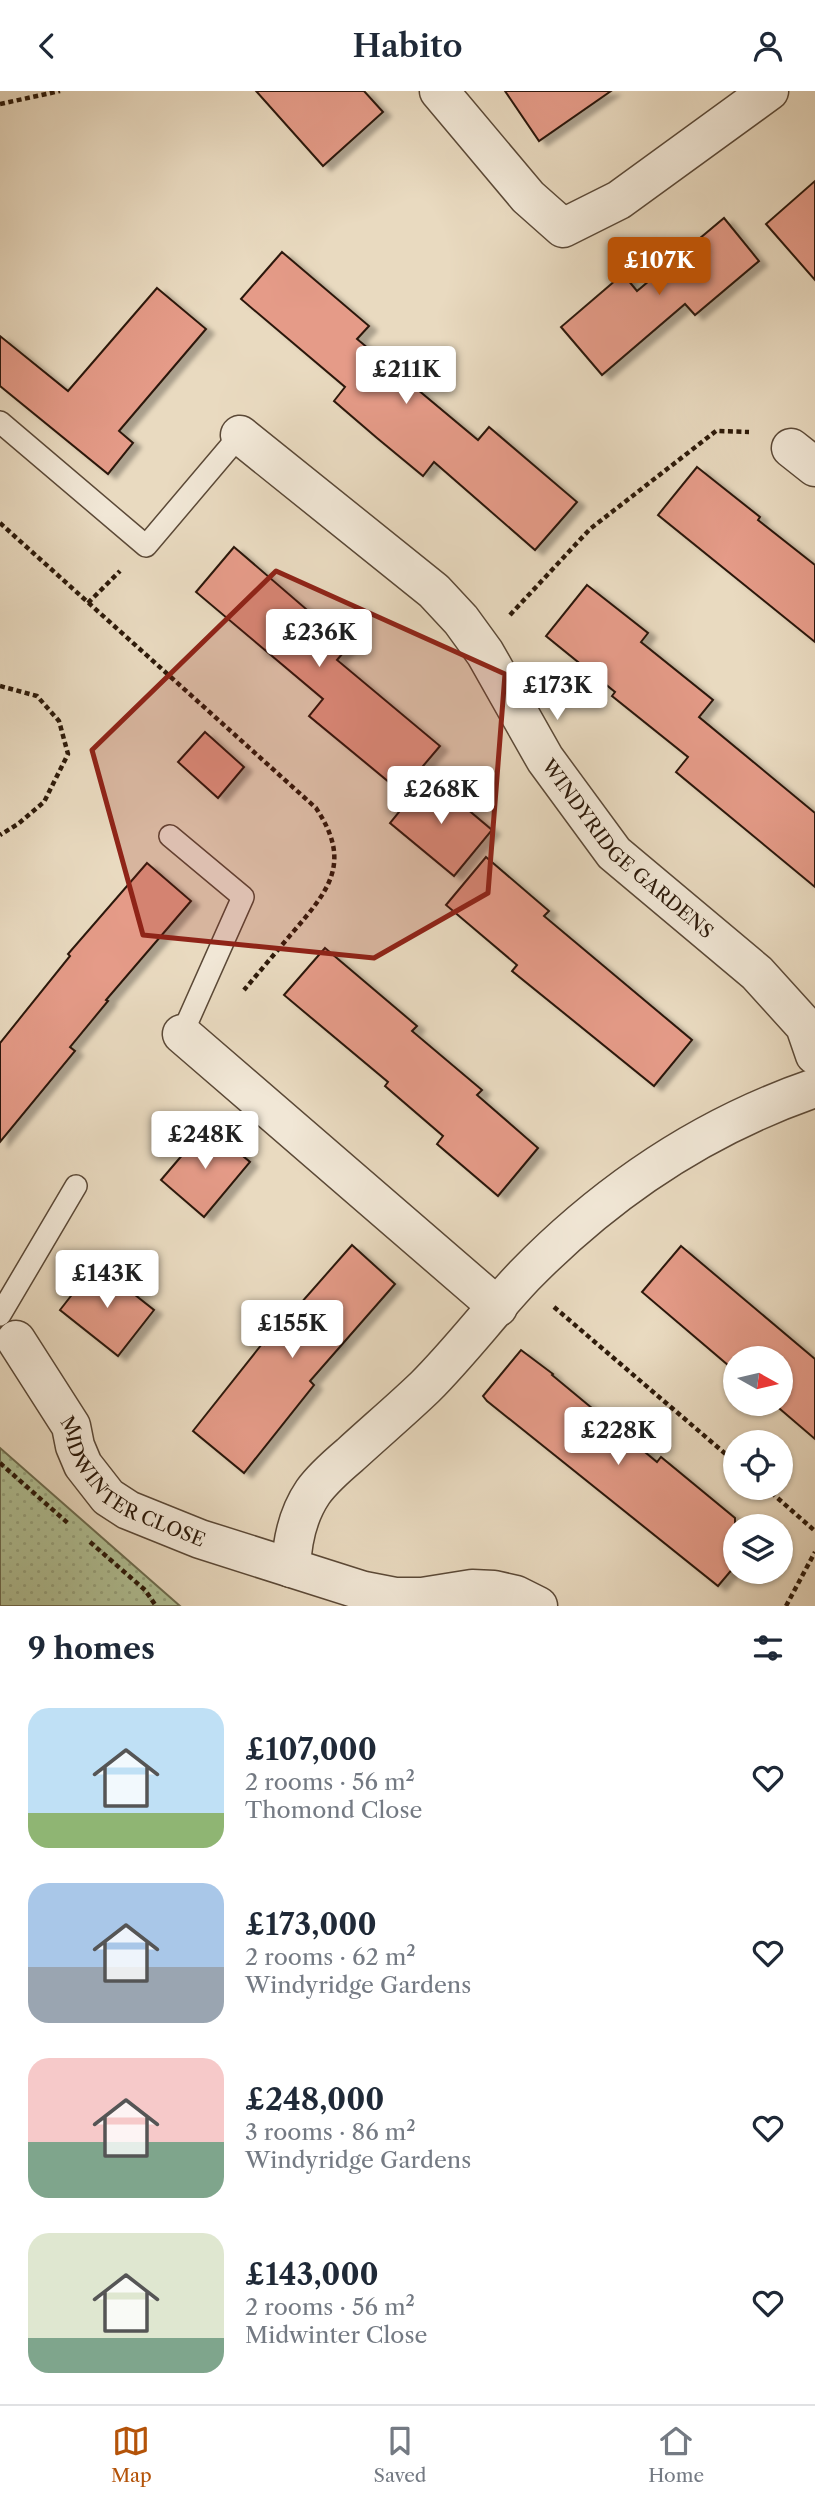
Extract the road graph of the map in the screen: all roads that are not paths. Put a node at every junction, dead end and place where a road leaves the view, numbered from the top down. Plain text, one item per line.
1 (439, 91) edge
2 (769, 91) edge
3 (0, 422) edge
4 (240, 435) joint
5 (170, 836) dead end
6 (183, 1034) joint
7 (815, 1055) edge
8 (815, 1088) edge
9 (76, 1186) dead end
10 (510, 1293) junction
11 (5, 1324) edge
12 (291, 1567) junction
13 (538, 1606) edge

1 - 2 street
3 - 4 lane
4 - 7 street, WINDYRIDGE GARDENS
5 - 6 lane
6 - 10 street
8 - 10 street
9 - 11 lane
10 - 12 street
11 - 12 street, MIDWINTER CLOSE
12 - 13 street, MIDWINTER CLOSE

